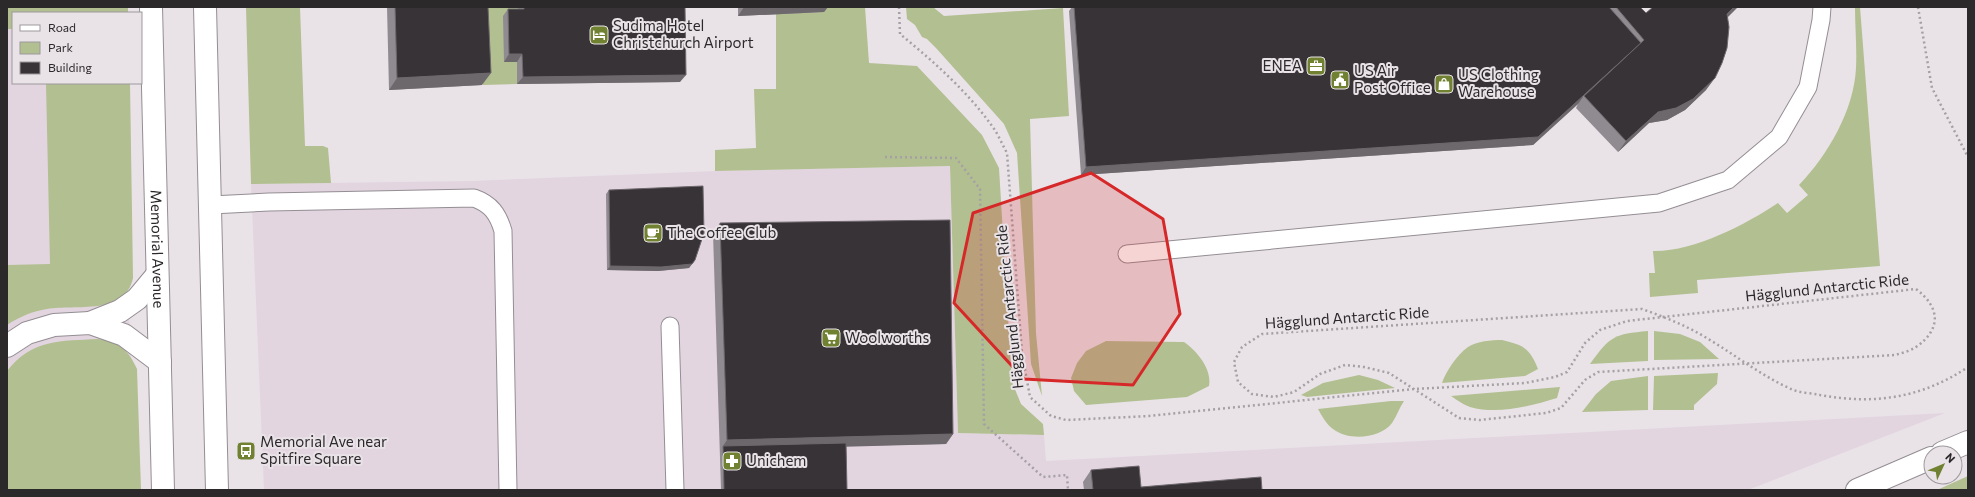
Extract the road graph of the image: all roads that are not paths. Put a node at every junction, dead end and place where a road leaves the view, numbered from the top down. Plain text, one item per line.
1 (151, 7) edge
2 (1822, 7) edge
3 (209, 9) edge
4 (211, 205) junction
5 (1127, 254) dead end
6 (157, 275) junction
7 (90, 323) junction
8 (670, 326) dead end
9 (7, 346) edge
10 (160, 362) junction
11 (1923, 461) edge
12 (163, 490) edge
13 (217, 490) edge
14 (508, 490) edge
15 (675, 490) edge
16 (1857, 490) edge

1 - 6 main road, Memorial Avenue
2 - 5 lane
3 - 4 main road
4 - 13 main road
4 - 14 lane
6 - 7 main road
6 - 10 main road, Memorial Avenue
7 - 9 main road
7 - 10 main road
8 - 15 lane
10 - 12 main road, Memorial Avenue
11 - 16 main road

